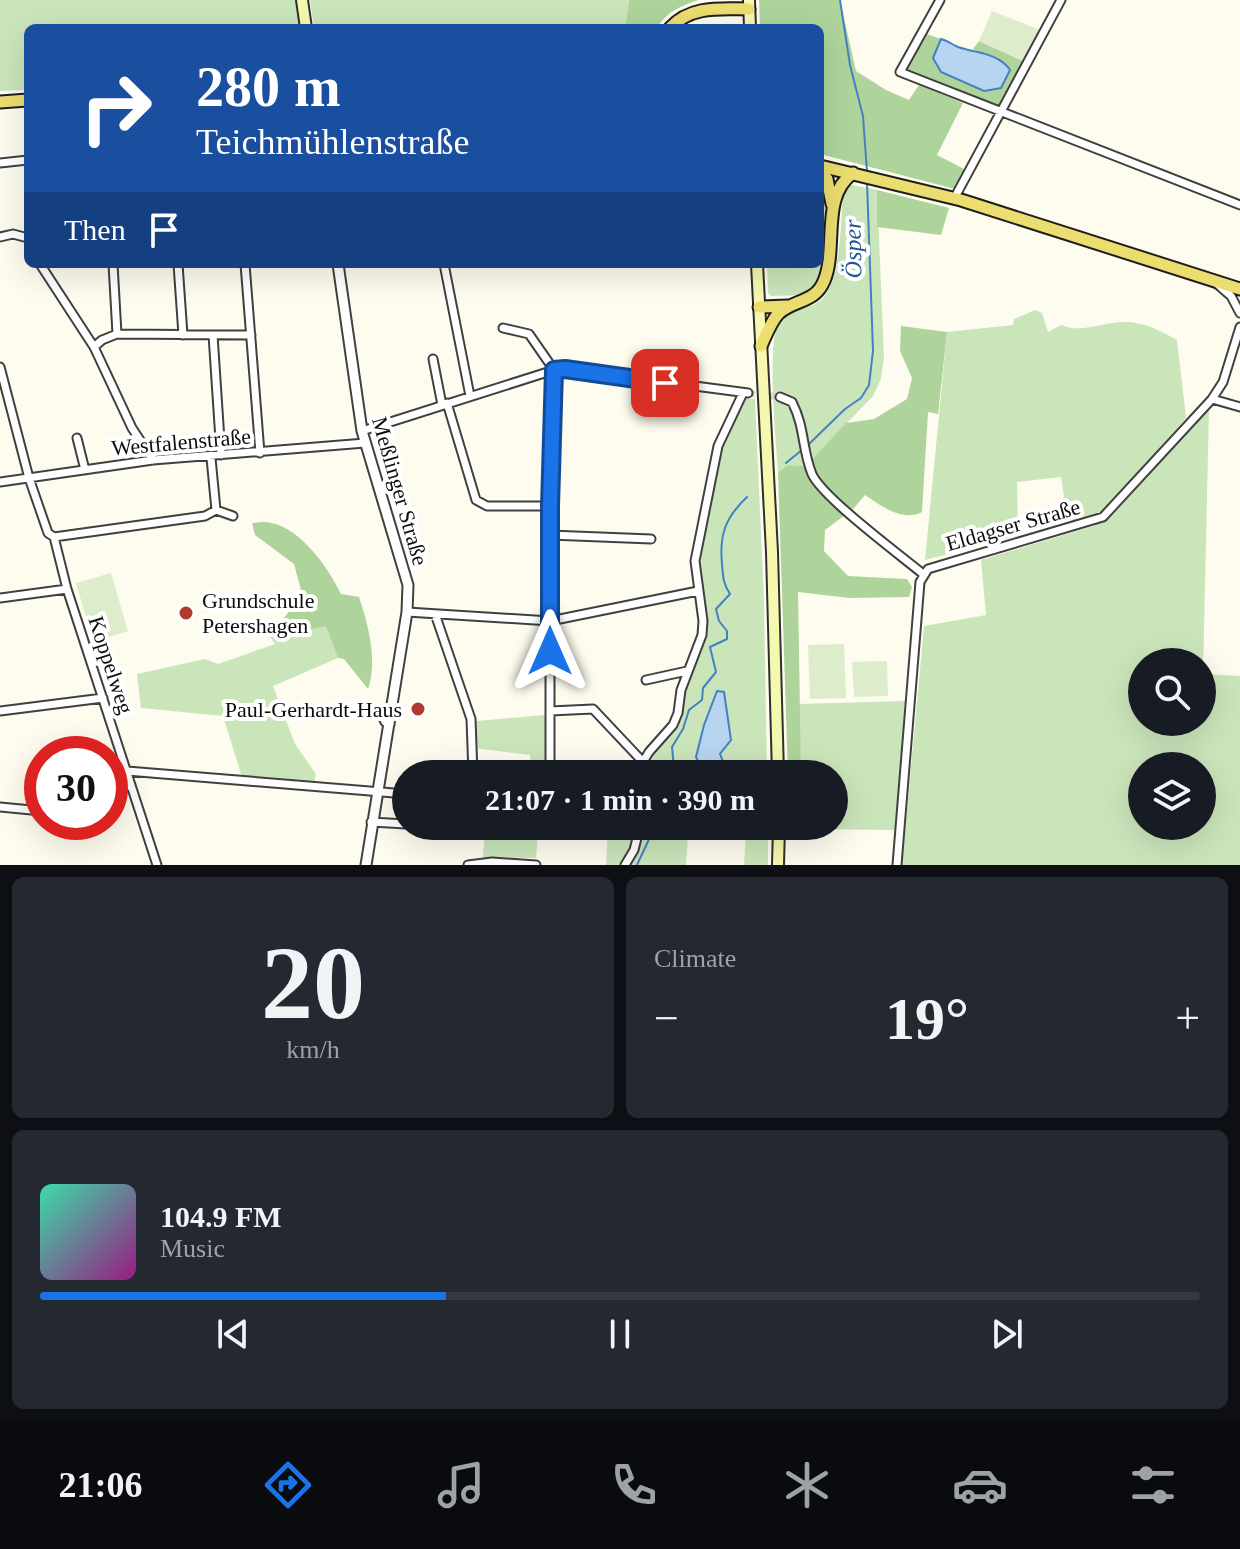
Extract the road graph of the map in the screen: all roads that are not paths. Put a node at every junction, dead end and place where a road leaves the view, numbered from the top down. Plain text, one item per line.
1 (302, 0) edge
2 (940, 0) edge
3 (1061, 0) edge
4 (727, 4) edge
5 (749, 5) edge
6 (305, 24) edge
7 (674, 24) edge
8 (24, 100) edge
9 (0, 102) edge
10 (1000, 112) junction
11 (24, 160) edge
12 (0, 163) edge
13 (824, 167) edge
14 (855, 174) junction
15 (824, 176) edge
16 (955, 198) junction
17 (1240, 205) edge
18 (833, 213) junction
19 (0, 237) edge
20 (24, 240) edge
21 (43, 268) edge
22 (113, 268) edge
23 (178, 268) edge
24 (245, 268) edge
25 (339, 268) edge
26 (445, 268) edge
27 (757, 268) edge
28 (1211, 279) junction
29 (1240, 289) edge
30 (792, 305) junction
31 (759, 307) junction
32 (1240, 313) edge
33 (1240, 327) edge
34 (503, 328) dead end
35 (117, 334) junction
36 (183, 335) junction
37 (213, 335) junction
38 (251, 335) junction
39 (761, 346) junction
40 (94, 347) junction
41 (433, 359) dead end
42 (0, 367) edge
43 (554, 370) junction
44 (470, 396) junction
45 (780, 397) dead end
46 (1212, 399) junction
47 (445, 404) junction
48 (1240, 407) edge
49 (362, 431) junction
50 (77, 438) dead end
51 (365, 443) junction
52 (260, 453) junction
53 (221, 455) junction
54 (211, 458) junction
55 (153, 460) junction
56 (85, 470) junction
57 (29, 478) junction
58 (0, 482) edge
59 (550, 506) junction
60 (216, 510) junction
61 (233, 516) dead end
62 (550, 535) junction
63 (54, 537) junction
64 (651, 539) dead end
65 (923, 574) junction
66 (67, 589) junction
67 (698, 591) junction
68 (0, 598) edge
69 (407, 612) junction
70 (435, 614) junction
71 (550, 621) junction
72 (687, 671) junction
73 (646, 680) dead end
74 (103, 698) junction
75 (0, 711) edge
76 (550, 711) junction
77 (380, 712) dead end
78 (390, 724) junction
79 (115, 736) edge
80 (472, 760) edge
81 (550, 760) edge
82 (641, 760) edge
83 (645, 760) edge
84 (778, 760) edge
85 (128, 771) edge
86 (128, 774) edge
87 (131, 785) junction
88 (128, 786) edge
89 (377, 792) junction
90 (392, 793) edge
91 (0, 807) edge
92 (24, 809) edge
93 (371, 822) junction
94 (392, 823) edge
95 (636, 840) edge
96 (779, 840) edge
97 (157, 865) edge
98 (366, 865) edge
99 (468, 865) edge
100 (536, 865) edge
101 (625, 865) edge
102 (778, 865) edge
103 (897, 865) edge

1 - 6 main road
2 - 10 street
3 - 10 street
4 - 5 main road
4 - 7 main road
8 - 9 main road
10 - 16 street
10 - 17 street
11 - 12 street
13 - 14 main road
14 - 16 main road
14 - 18 main road
15 - 18 main road
16 - 28 main road
18 - 30 main road
19 - 20 street
21 - 40 street
22 - 35 street
23 - 36 street
24 - 38 street
25 - 49 street, Meßlinger Straße
26 - 44 street
27 - 31 main road
28 - 29 main road
28 - 32 street
30 - 31 main road
30 - 39 main road
31 - 39 main road
33 - 46 street, Eldagser Straße
34 - 43 street
35 - 36 street
35 - 40 street
36 - 37 street
37 - 38 street
37 - 53 street
38 - 52 street
39 - 84 main road
40 - 55 street
41 - 47 street
42 - 57 street, Koppelweg
43 - 44 street
43 - 59 street
43 - 67 street
44 - 47 street
45 - 65 street
46 - 48 street
46 - 65 street, Eldagser Straße
47 - 49 street
47 - 59 street
49 - 51 street, Meßlinger Straße
50 - 56 street
51 - 52 street, Westfalenstraße
51 - 69 street, Meßlinger Straße
52 - 53 street, Westfalenstraße
53 - 54 street, Westfalenstraße
54 - 55 street, Westfalenstraße
54 - 60 street
55 - 56 street, Westfalenstraße
56 - 57 street, Westfalenstraße
57 - 58 street, Westfalenstraße
57 - 63 street, Koppelweg
59 - 62 street
60 - 61 street
60 - 63 street
62 - 64 street
62 - 71 street
63 - 66 street, Koppelweg
65 - 103 street, Eldagser Straße
66 - 68 street
66 - 74 street, Koppelweg
67 - 71 street
67 - 72 street
69 - 70 street
69 - 78 street, Meßlinger Straße
70 - 71 street
70 - 80 street
71 - 76 street
72 - 73 street
72 - 83 street
74 - 75 street
74 - 79 street, Koppelweg
76 - 81 street
76 - 82 street
77 - 78 street
78 - 89 street, Meßlinger Straße
85 - 89 street
86 - 87 street, Koppelweg
87 - 88 street
87 - 97 street, Koppelweg
89 - 90 street
89 - 93 street, Meßlinger Straße
91 - 92 street
93 - 94 street
93 - 98 street, Meßlinger Straße
95 - 101 street
96 - 102 main road
99 - 100 street

